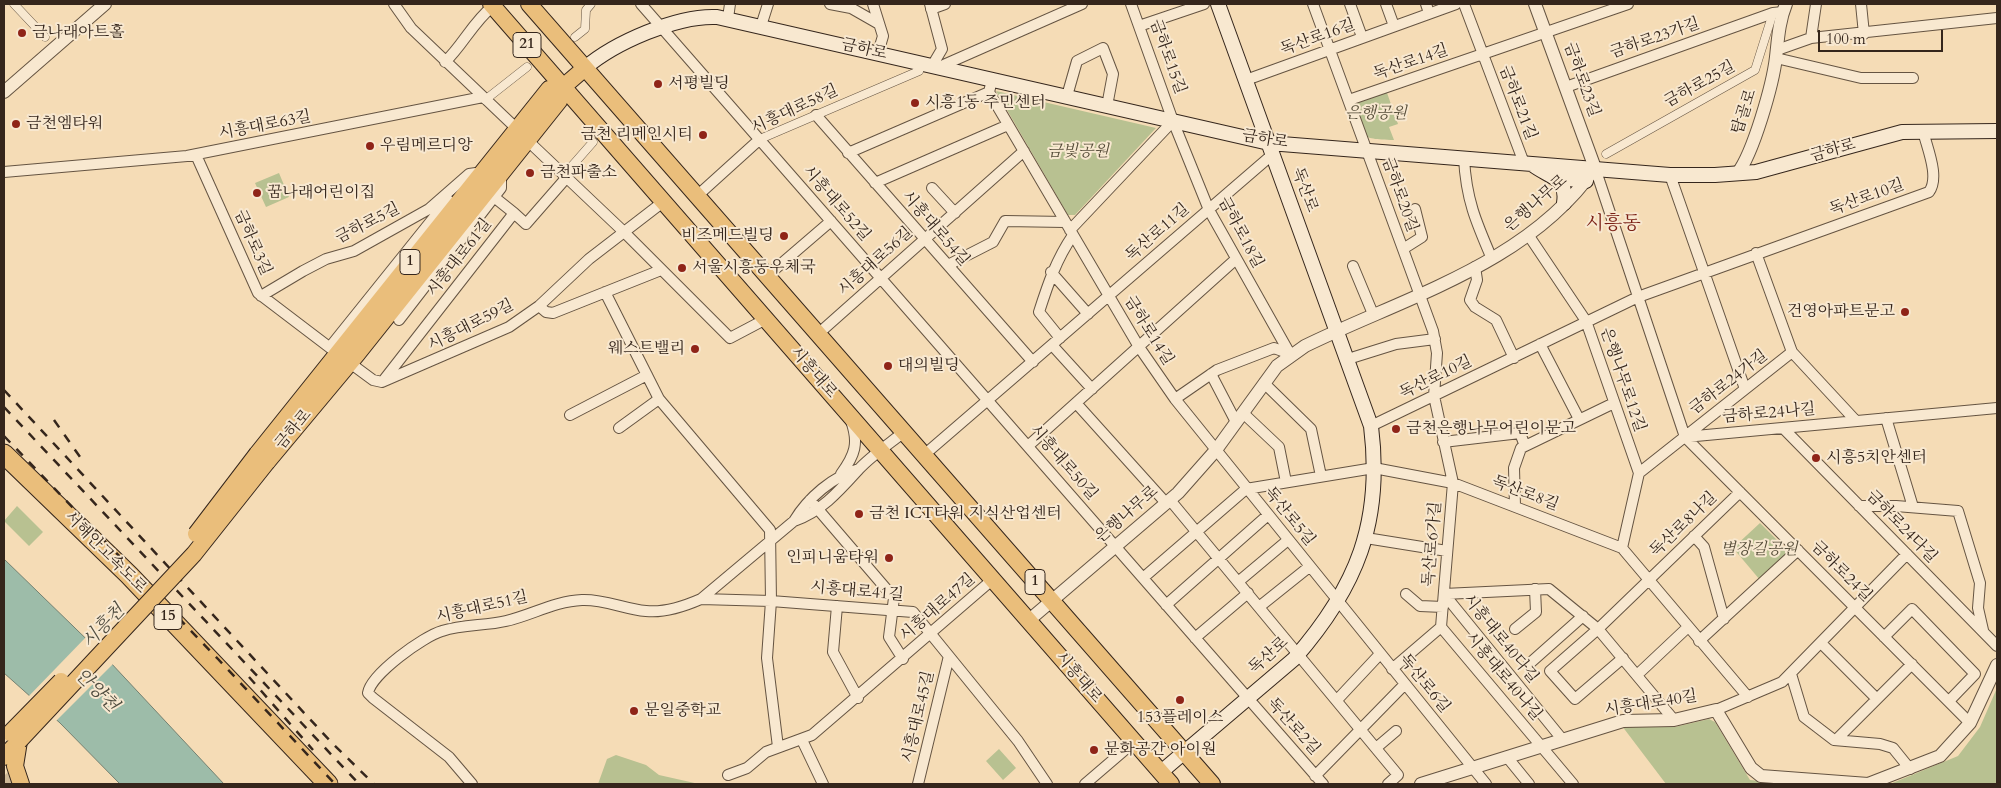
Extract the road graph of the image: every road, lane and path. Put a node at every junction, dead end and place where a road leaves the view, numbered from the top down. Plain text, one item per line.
1 (14, 4) edge
2 (105, 4) edge
3 (394, 4) edge
4 (529, 4) edge
5 (592, 4) edge
6 (641, 4) edge
7 (730, 4) edge
8 (768, 4) edge
9 (830, 4) edge
10 (873, 4) edge
11 (946, 4) edge
12 (1131, 4) edge
13 (1204, 4) edge
14 (1218, 4) edge
15 (1313, 4) edge
16 (1350, 4) edge
17 (1386, 4) edge
18 (1456, 4) edge
19 (1464, 4) edge
20 (1535, 4) edge
21 (1628, 4) edge
22 (1816, 4) edge
23 (1861, 4) edge
24 (492, 5) edge
25 (1078, 5) edge
26 (930, 6) edge
27 (1428, 9) edge
28 (1781, 10) edge
29 (728, 18) junction
30 (1997, 18) edge
31 (879, 24) junction
32 (761, 26) junction
33 (1140, 26) junction
34 (1394, 26) junction
35 (661, 27) junction
36 (1546, 32) junction
37 (1864, 34) junction
38 (45, 37) dead end
39 (575, 37) dead end
40 (1362, 37) junction
41 (1811, 38) junction
42 (1330, 49) junction
43 (878, 53) junction
44 (1482, 54) junction
45 (1776, 54) junction
46 (445, 62) junction
47 (527, 67) dead end
48 (585, 68) junction
49 (930, 68) junction
50 (1913, 78) dead end
51 (1246, 80) junction
52 (990, 86) junction
53 (564, 87) junction
54 (1566, 87) junction
55 (4, 92) edge
56 (1067, 96) junction
57 (484, 99) junction
58 (1349, 100) junction
59 (1107, 106) junction
60 (816, 115) junction
61 (1173, 121) junction
62 (1008, 125) junction
63 (1997, 131) edge
64 (1923, 132) junction
65 (522, 134) junction
66 (760, 140) junction
67 (593, 142) dead end
68 (1271, 149) junction
69 (1024, 151) junction
70 (1367, 151) junction
71 (848, 153) junction
72 (196, 154) junction
73 (1606, 154) dead end
74 (1464, 158) junction
75 (1527, 163) junction
76 (1595, 168) junction
77 (501, 171) junction
78 (4, 172) edge
79 (483, 172) junction
80 (1670, 174) junction
81 (1737, 174) junction
82 (566, 176) junction
83 (1553, 177) junction
84 (462, 182) junction
85 (1586, 182) junction
86 (875, 183) junction
87 (932, 188) dead end
88 (697, 196) junction
89 (494, 197) junction
90 (664, 202) junction
91 (1564, 203) junction
92 (1415, 209) dead end
93 (1209, 210) junction
94 (514, 213) junction
95 (955, 213) junction
96 (831, 221) junction
97 (1069, 229) junction
98 (624, 232) junction
99 (1528, 236) junction
100 (925, 239) junction
101 (1403, 249) junction
102 (1756, 253) junction
103 (1236, 259) junction
104 (1492, 259) junction
105 (948, 265) junction
106 (1354, 266) dead end
107 (1475, 267) junction
108 (661, 270) junction
109 (1704, 271) junction
110 (1051, 272) junction
111 (767, 276) junction
112 (881, 278) junction
113 (605, 292) junction
114 (1420, 294) junction
115 (261, 296) junction
116 (1109, 296) junction
117 (1638, 297) junction
118 (539, 306) junction
119 (1088, 314) junction
120 (1373, 314) junction
121 (766, 319) junction
122 (399, 320) dead end
123 (1586, 321) junction
124 (1337, 330) junction
125 (818, 334) junction
126 (1435, 339) junction
127 (1056, 342) junction
128 (1540, 344) junction
129 (1138, 347) junction
130 (1792, 352) junction
131 (1290, 354) junction
132 (339, 355) junction
133 (1514, 358) junction
134 (1348, 359) junction
135 (1033, 362) junction
136 (1211, 374) junction
137 (647, 375) junction
138 (382, 382) junction
139 (1264, 383) junction
140 (1092, 389) junction
141 (1745, 389) junction
142 (1434, 396) junction
143 (659, 399) junction
144 (1175, 399) junction
145 (988, 400) junction
146 (1076, 403) junction
147 (1614, 403) junction
148 (1997, 408) edge
149 (848, 413) junction
150 (570, 415) dead end
151 (1239, 418) junction
152 (1886, 418) junction
153 (1579, 419) junction
154 (1856, 421) junction
155 (1371, 426) junction
156 (619, 428) dead end
157 (1783, 428) junction
158 (904, 432) junction
159 (1685, 436) junction
160 (1443, 442) junction
161 (1028, 446) junction
162 (1525, 446) junction
163 (1216, 450) junction
164 (881, 451) junction
165 (4, 454) edge
166 (924, 455) junction
167 (4, 468) edge
168 (1374, 468) junction
169 (859, 469) junction
170 (1639, 473) junction
171 (842, 474) junction
172 (1321, 476) junction
173 (1286, 482) junction
174 (1453, 483) junction
175 (1246, 488) junction
176 (1740, 492) junction
177 (810, 500) junction
178 (1168, 501) junction
179 (1515, 506) junction
180 (1859, 506) junction
181 (1913, 507) junction
182 (818, 509) junction
183 (1268, 515) junction
184 (794, 521) junction
185 (1197, 532) junction
186 (1694, 536) junction
187 (1366, 538) junction
188 (771, 540) junction
189 (1288, 540) junction
190 (1116, 546) junction
191 (1622, 548) junction
192 (1798, 550) junction
193 (1447, 551) junction
194 (1907, 554) junction
195 (1219, 559) junction
196 (1309, 567) junction
197 (1143, 578) junction
198 (992, 580) junction
199 (1649, 580) junction
200 (1238, 582) junction
201 (1535, 589) junction
202 (1248, 593) junction
203 (1406, 594) dead end
204 (1444, 594) junction
205 (701, 599) junction
206 (771, 601) junction
207 (1052, 601) junction
208 (1338, 602) junction
209 (1166, 605) junction
210 (836, 606) junction
211 (1259, 607) junction
212 (1443, 607) junction
213 (1856, 608) junction
214 (892, 610) junction
215 (1583, 616) junction
216 (1724, 618) junction
217 (1028, 621) junction
218 (1441, 627) junction
219 (1688, 627) junction
220 (1515, 629) dead end
221 (1598, 629) junction
222 (1984, 633) junction
223 (931, 634) junction
224 (1884, 637) junction
225 (1195, 638) junction
226 (1700, 641) junction
227 (1821, 643) junction
228 (1997, 646) edge
229 (1299, 654) junction
230 (1380, 654) junction
231 (949, 656) junction
232 (1622, 658) junction
233 (903, 659) junction
234 (1529, 664) dead end
235 (1912, 664) junction
236 (1997, 665) edge
237 (1392, 669) junction
238 (1791, 674) junction
239 (1637, 675) junction
240 (1405, 684) junction
241 (1748, 697) junction
242 (858, 698) junction
243 (1248, 699) junction
244 (1877, 699) junction
245 (1337, 700) junction
246 (1949, 702) junction
247 (1716, 710) junction
248 (1674, 720) junction
249 (1970, 723) junction
250 (1361, 730) junction
251 (1396, 730) dead end
252 (9, 737) edge
253 (802, 740) junction
254 (1562, 740) junction
255 (1836, 740) junction
256 (1134, 742) junction
257 (1542, 746) junction
258 (778, 747) junction
259 (1376, 748) junction
260 (1184, 752) junction
261 (1506, 756) junction
262 (4, 757) edge
263 (1473, 768) junction
264 (1910, 769) junction
265 (728, 775) dead end
266 (1315, 776) junction
267 (1166, 778) edge
268 (20, 784) edge
269 (313, 784) edge
270 (328, 784) edge
271 (472, 784) edge
272 (823, 784) edge
273 (918, 784) edge
274 (1047, 784) edge
275 (1085, 784) edge
276 (1212, 784) edge
277 (1323, 784) edge
278 (1388, 784) edge
279 (1421, 784) edge
280 (1486, 784) edge
281 (1529, 784) edge
282 (1573, 784) edge

1 - 38 street
2 - 55 street
3 - 46 street
4 - 48 main road, 시흥대로 / 21
5 - 39 street
6 - 35 street
7 - 29 street
8 - 32 street
9 - 31 street
10 - 31 street
11 - 26 street
12 - 33 street, 금하로15길
13 - 33 street
14 - 51 main road, 독산로
15 - 42 street
16 - 40 street
17 - 34 street
18 - 27 street, 독산로16길
19 - 44 street, 금하로21길
20 - 36 street, 금하로23길
21 - 36 street, 금하로21길
22 - 41 street
23 - 37 street
24 - 46 street
24 - 53 main road, 시흥대로 / 21
25 - 49 street
26 - 49 street
27 - 34 street, 독산로16길
28 - 45 street, 탑골로
28 - 54 street, 금하로23가길
28 - 73 street, 금하로25길
29 - 32 main road, 금하로
29 - 35 main road, 금하로
30 - 37 street
31 - 43 street
32 - 43 main road, 금하로
33 - 61 street, 금하로15길
34 - 40 street, 독산로16길
35 - 48 main road, 금하로
35 - 66 street, 시흥대로52길
36 - 44 street, 금하로21길
36 - 54 street, 금하로23길
37 - 41 street
40 - 42 street, 독산로16길
41 - 45 street
42 - 51 street, 독산로16길
42 - 58 street
43 - 49 main road, 금하로
44 - 58 street, 독산로14길
44 - 75 street, 금하로21길
45 - 50 street
45 - 81 street, 탑골로
46 - 57 street
47 - 57 street
48 - 53 main road, 금하로 / 1
48 - 88 main road, 시흥대로 / 1
49 - 52 main road, 금하로
49 - 60 street, 시흥대로58길
51 - 68 main road, 독산로
52 - 56 main road, 금하로
52 - 62 street, 금하로14길
52 - 71 street
53 - 65 main road, 금하로 / 1
53 - 90 main road, 시흥대로 / 1
54 - 76 street, 금하로23길
56 - 59 main road, 금하로
56 - 59 street
57 - 65 street
57 - 72 street, 시흥대로63길
58 - 70 street
59 - 61 main road, 금하로
60 - 66 street, 시흥대로58길
60 - 71 street, 시흥대로54길
61 - 68 main road, 금하로
61 - 93 street, 금하로18길
61 - 97 street
62 - 69 street, 금하로14길
62 - 86 street
63 - 64 main road, 금하로
64 - 81 main road, 금하로
64 - 102 street, 독산로10길
65 - 77 main road, 금하로 / 1
65 - 79 main road, 금하로 / 1
65 - 82 street
66 - 88 street, 시흥대로58길
66 - 96 street, 시흥대로52길
67 - 82 street, 시흥대로61길
68 - 70 main road, 금하로
68 - 93 street, 독산로11길
68 - 124 main road, 독산로
69 - 95 street, 시흥대로56길
69 - 97 street, 금하로14길
70 - 74 main road, 금하로
70 - 101 street, 금하로20길
71 - 86 street, 시흥대로54길
72 - 78 street, 시흥대로63길
72 - 115 street, 금하로3길
74 - 75 main road, 금하로
74 - 104 street, 은행나무로
75 - 76 main road, 금하로
75 - 83 main road
76 - 80 main road, 금하로
76 - 85 street, 은행나무로
76 - 117 street, 금하로24길
77 - 89 street
77 - 132 main road, 금하로 / 1
79 - 84 street, 금하로5길
79 - 132 main road, 금하로 / 1
80 - 81 main road, 금하로
80 - 109 street
82 - 94 street, 시흥대로61길
82 - 98 street
83 - 85 main road
83 - 91 main road
84 - 115 street, 금하로5길
84 - 132 street
85 - 91 street, 은행나무로
86 - 100 street, 시흥대로54길
87 - 95 street
88 - 111 main road, 시흥대로 / 1
89 - 94 street
89 - 122 street
90 - 98 street, 시흥대로59길
90 - 121 main road, 시흥대로 / 1
91 - 99 street, 은행나무로
92 - 101 street, 금하로20길
93 - 103 street, 금하로18길
93 - 116 street, 독산로11길
94 - 138 street, 시흥대로61길
95 - 100 street, 시흥대로56길
96 - 111 street
96 - 112 street, 시흥대로52길
97 - 105 street
97 - 110 street
97 - 116 street, 금하로14길
98 - 108 street
98 - 118 street, 시흥대로59길
99 - 104 street, 은행나무로
99 - 123 street, 은행나무로12길
100 - 105 street, 시흥대로54길
100 - 112 street, 시흥대로56길
101 - 114 street, 금하로20길
102 - 109 street, 독산로10길
102 - 130 street
103 - 129 street
103 - 131 street, 금하로18길
104 - 107 street, 은행나무로
105 - 135 street, 시흥대로54길
106 - 120 street
107 - 114 street, 은행나무로
107 - 133 street
108 - 113 street
108 - 121 street
109 - 117 street, 독산로10길
109 - 141 street
110 - 119 street
110 - 127 street
111 - 125 main road, 시흥대로 / 1
112 - 125 street, 시흥대로56길
112 - 145 street, 시흥대로52길
113 - 118 street
113 - 137 street
114 - 120 street, 은행나무로
114 - 126 street, 금하로20길
115 - 132 street, 금하로3길
116 - 119 street
116 - 129 street, 금하로14길
117 - 123 street, 독산로10길
117 - 159 street, 금하로24길
118 - 138 street, 시흥대로59길
119 - 127 street
120 - 124 street, 은행나무로
121 - 149 main road, 시흥대로 / 1
123 - 128 street, 독산로10길
123 - 147 street, 은행나무로12길
124 - 131 street, 은행나무로
124 - 134 main road, 독산로
125 - 158 main road, 시흥대로 / 1
126 - 134 street
126 - 142 street, 금하로20길
127 - 135 street
127 - 140 street
128 - 133 street, 독산로10길
128 - 153 street
129 - 140 street
129 - 144 street, 금하로14길
130 - 141 street, 금하로24가길
130 - 154 street, 금하로24나길
131 - 136 street
131 - 139 street, 은행나무로
132 - 138 street
132 - 252 main road, 금하로 / 1, bridge
133 - 142 street, 독산로10길
134 - 155 main road, 독산로
135 - 145 street
136 - 144 street
136 - 151 street
137 - 143 street
137 - 150 street
139 - 151 street, 은행나무로
139 - 172 street
140 - 146 street
141 - 159 street, 금하로24가길
142 - 155 street, 독산로10길
142 - 160 street, 독산로6가길
143 - 156 street
143 - 188 street
144 - 163 street, 금하로14길
145 - 161 street, 시흥대로50길
145 - 166 street
146 - 161 street
146 - 178 street
147 - 153 street
147 - 170 street, 은행나무로12길
148 - 152 street, 금하로24나길
149 - 164 main road, 시흥대로 / 1
149 - 171 street
151 - 163 street, 은행나무로
151 - 173 street
152 - 154 street, 금하로24나길
152 - 181 street
153 - 162 street
154 - 157 street, 금하로24나길
155 - 168 main road, 독산로
157 - 159 street, 금하로24나길
157 - 180 street, 금하로24다길
158 - 164 street, 시흥대로51길
158 - 166 main road, 시흥대로 / 1
159 - 170 street
159 - 176 street, 금하로24길
160 - 162 street
160 - 174 street, 독산로6가길
161 - 190 street, 시흥대로50길
162 - 179 street
163 - 175 street, 독산로5길
163 - 178 street, 은행나무로
164 - 169 street, 시흥대로51길
164 - 198 main road, 시흥대로 / 1
165 - 270 highway, 서해안고속도로 / 15
166 - 207 main road, 시흥대로 / 1
167 - 269 highway, 서해안고속도로 / 15
168 - 172 street, 독산로8길
168 - 174 street, 독산로8길
168 - 187 main road, 독산로
169 - 171 street, 시흥대로51길
169 - 182 street, 시흥대로51길
170 - 191 street
171 - 177 street, 시흥대로51길
172 - 173 street, 독산로8길
173 - 175 street, 독산로8길
174 - 179 street, 독산로8길
174 - 193 street, 독산로6가길
175 - 183 street, 독산로5길
175 - 185 street
176 - 186 street, 독산로8나길
176 - 192 street, 금하로24길
177 - 182 street
177 - 184 street, 시흥대로51길
178 - 185 street
178 - 190 street, 은행나무로
179 - 191 street, 독산로8길
180 - 181 street
180 - 194 street, 금하로24다길
181 - 222 street
182 - 184 street, 시흥대로51길
182 - 214 street
183 - 189 street, 독산로5길
183 - 195 street
184 - 188 street, 시흥대로51길
185 - 195 street
185 - 197 street
186 - 199 street, 독산로8나길
186 - 216 street
187 - 193 street
187 - 208 main road, 독산로
188 - 205 street, 시흥대로51길
188 - 206 street
189 - 196 street, 독산로5길
189 - 200 street
190 - 197 street, 시흥대로50길
190 - 207 street, 은행나무로
191 - 199 street, 독산로8길
192 - 213 street, 금하로24길
192 - 216 street
193 - 204 street, 독산로6가길
194 - 213 street
194 - 222 street, 금하로24다길
195 - 200 street
195 - 209 street
196 - 208 street, 독산로5길
196 - 211 street
197 - 209 street, 시흥대로50길
198 - 217 main road, 시흥대로 / 1
198 - 223 street, 시흥대로47길
199 - 219 street, 독산로8길
199 - 221 street
200 - 202 street
201 - 204 street, 시흥대로40다길
201 - 215 street, 시흥대로40다길
201 - 220 street
202 - 211 street
202 - 225 street
203 - 212 street, 독산로6가길
204 - 212 street, 독산로6가길
204 - 254 street, 시흥대로40다길
205 - 206 street, 시흥대로41길
205 - 271 street, 시흥대로51길
206 - 210 street, 시흥대로41길
206 - 258 street
207 - 217 street, 은행나무로
207 - 260 main road, 시흥대로 / 1
208 - 229 main road, 독산로
208 - 230 street, 독산로6길
209 - 225 street, 시흥대로50길
210 - 214 street, 시흥대로41길
210 - 242 street
211 - 229 street
212 - 218 street, 독산로6가길
213 - 224 street, 금하로24길
213 - 227 street
214 - 223 street, 시흥대로41길
214 - 233 street, 시흥대로47길
215 - 221 street, 시흥대로40다길
215 - 234 street
216 - 226 street
217 - 256 main road, 시흥대로 / 1
218 - 237 street
218 - 257 street, 시흥대로40나길
219 - 226 street, 독산로8길
219 - 239 street
221 - 232 street, 시흥대로40다길
221 - 232 street
222 - 228 street, 금하로24다길
223 - 231 street, 시흥대로41길
223 - 233 street, 시흥대로47길
224 - 235 street, 금하로24길
224 - 246 street
225 - 243 street, 독산로2길
226 - 241 street, 독산로8길
227 - 238 street
227 - 244 street
229 - 243 main road, 독산로
229 - 245 street
230 - 237 street, 독산로6길
230 - 245 street
231 - 273 street, 시흥대로45길
231 - 274 street, 시흥대로41길
232 - 239 street, 시흥대로40다길
233 - 242 street, 시흥대로47길
235 - 244 street
235 - 246 street, 금하로24길
236 - 249 street, 시흥대로40길
237 - 240 street, 독산로6길
238 - 241 street
238 - 255 street
239 - 248 street, 시흥대로40다길
240 - 250 street, 독산로2길
240 - 263 street, 독산로6길
241 - 247 street
242 - 253 street, 시흥대로47길
243 - 260 main road, 독산로
243 - 266 street, 독산로2길
244 - 255 street
245 - 250 street
246 - 249 street, 금하로24길
247 - 248 street, 시흥대로40길
247 - 264 street, 시흥대로40길
248 - 254 street, 시흥대로40길
249 - 264 street, 시흥대로40길
250 - 259 street
250 - 266 street, 독산로2길
251 - 259 street
252 - 262 main road, 금하로 / 1
252 - 268 main road
253 - 258 street, 시흥대로47길
253 - 272 street
254 - 257 street, 시흥대로40길
255 - 264 street
256 - 267 main road, 시흥대로 / 1
256 - 275 street
257 - 261 street, 시흥대로40길
257 - 282 street
258 - 265 street, 시흥대로47길
259 - 278 street
260 - 267 main road, 독산로
260 - 276 main road, 시흥대로 / 1
261 - 263 street, 시흥대로40길
261 - 281 street
263 - 279 street, 시흥대로40길
263 - 280 street, 독산로6길
266 - 277 street, 독산로2길

